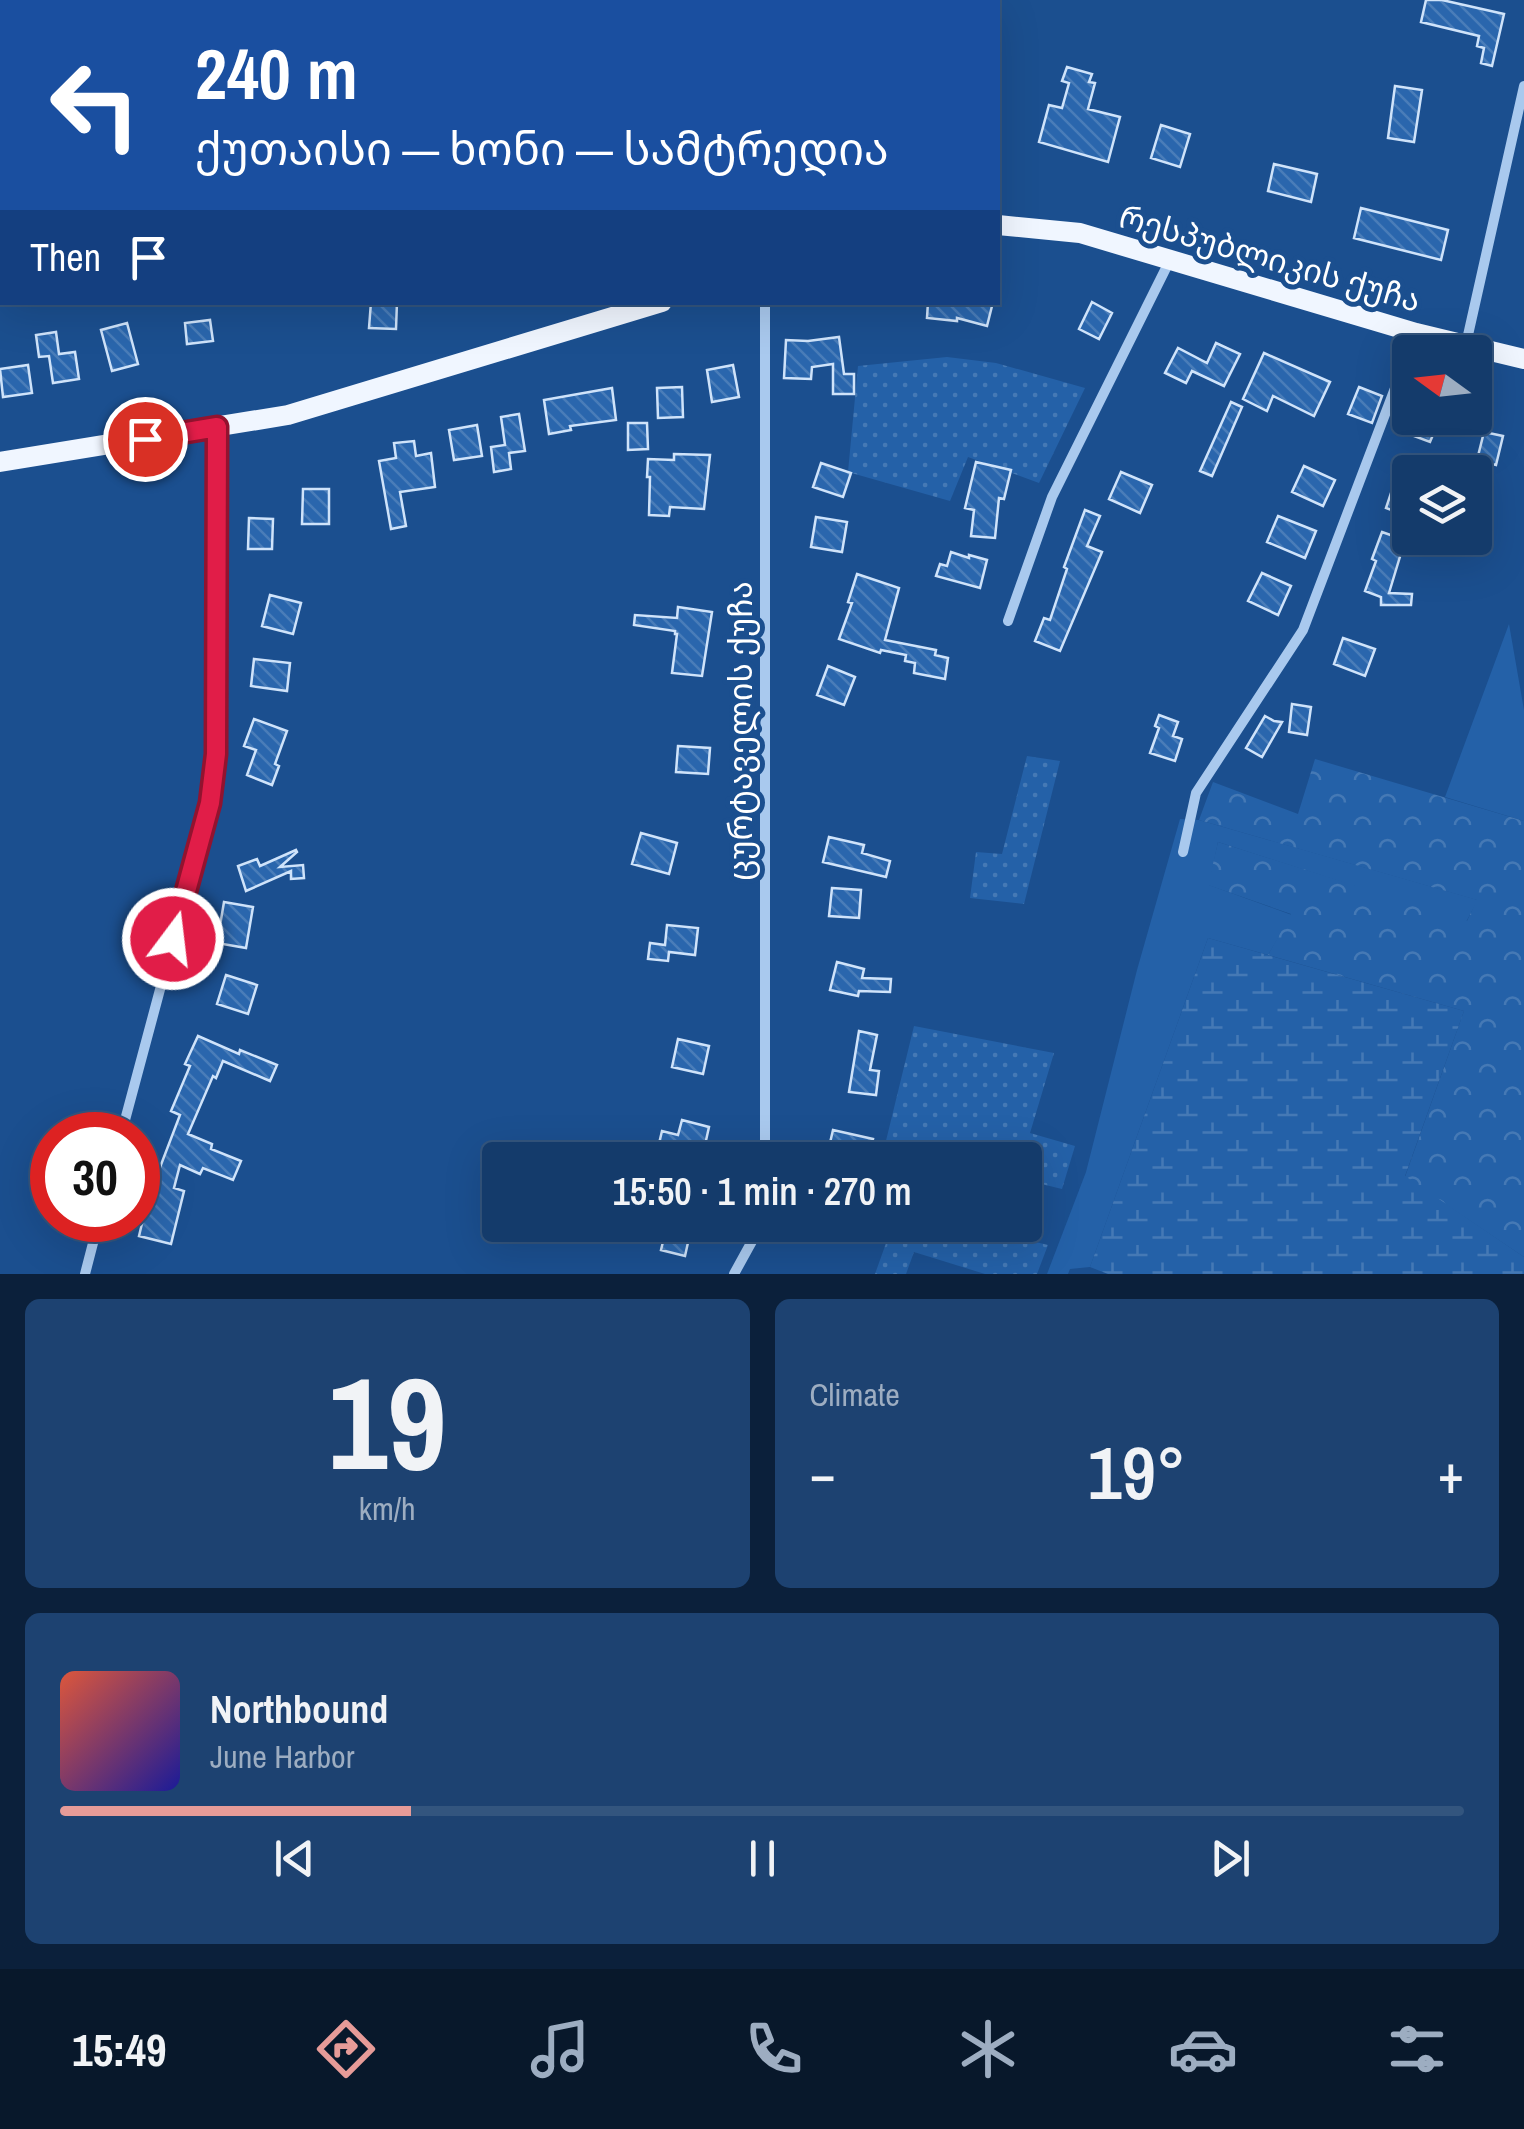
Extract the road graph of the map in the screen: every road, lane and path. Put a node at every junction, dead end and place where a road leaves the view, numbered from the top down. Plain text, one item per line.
1 (1524, 86) edge
2 (1000, 222) edge
3 (1170, 259) junction
4 (652, 305) edge
5 (765, 305) edge
6 (1416, 333) junction
7 (1425, 335) edge
8 (1468, 335) edge
9 (1492, 351) edge
10 (1524, 359) edge
11 (217, 427) junction
12 (0, 462) edge
13 (1008, 621) dead end
14 (1182, 852) dead end
15 (128, 1112) edge
16 (765, 1142) edge
17 (94, 1242) edge
18 (752, 1242) edge
19 (85, 1274) edge
20 (734, 1274) edge

1 - 8 street
2 - 3 main road, რესპუბლიკის ქუჩა
3 - 6 main road, რესპუბლიკის ქუჩა
3 - 13 street
4 - 11 main road
5 - 16 street, ცურტაველის ქუჩა
6 - 7 main road, რესპუბლიკის ქუჩა
6 - 14 street
9 - 10 main road, რესპუბლიკის ქუჩა
11 - 12 main road
11 - 15 street
17 - 19 street
18 - 20 street

